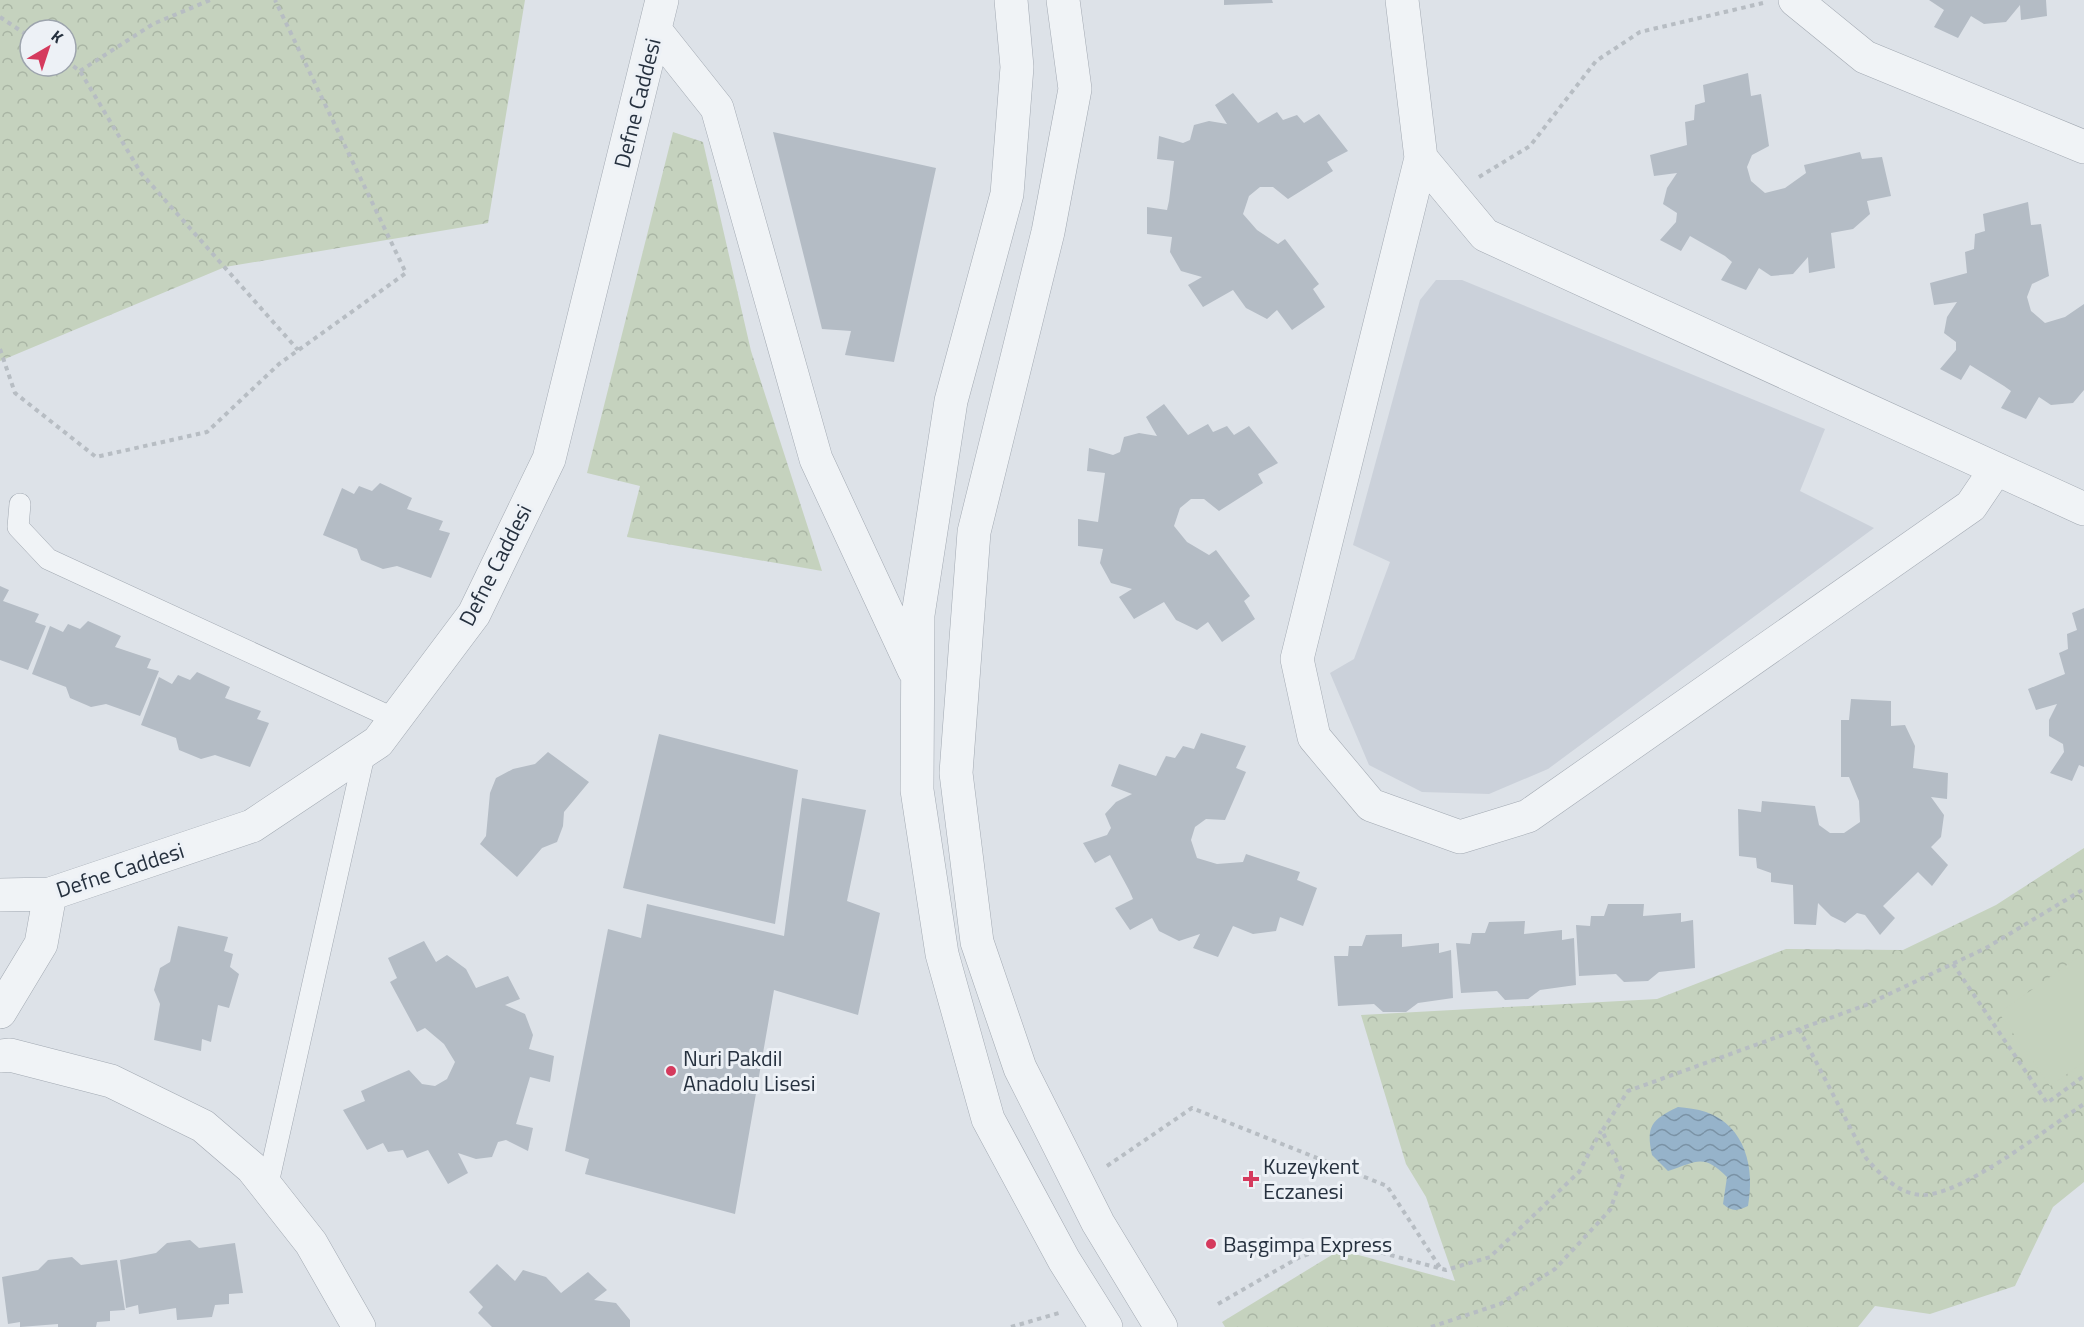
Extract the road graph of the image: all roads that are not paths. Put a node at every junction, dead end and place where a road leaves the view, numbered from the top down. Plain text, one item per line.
1 (1011, 0) edge
2 (1063, 0) edge
3 (1402, 0) edge
4 (1780, 1) edge
5 (659, 15) edge
6 (2084, 147) edge
7 (1421, 158) junction
8 (1996, 469) junction
9 (20, 504) dead end
10 (2084, 509) edge
11 (918, 678) junction
12 (395, 719) junction
13 (365, 751) junction
14 (50, 894) junction
15 (0, 895) edge
16 (0, 1012) edge
17 (0, 1056) edge
18 (267, 1188) junction
19 (1099, 1316) edge
20 (359, 1327) edge
21 (1161, 1327) edge

1 - 11 street
2 - 21 street
3 - 7 street
4 - 6 street
5 - 11 street
5 - 12 street, Defne Caddesi
7 - 8 street
7 - 8 street
8 - 10 street
9 - 12 lane
11 - 19 street
12 - 13 street, Defne Caddesi
13 - 14 street, Defne Caddesi
13 - 18 lane
14 - 15 street, Defne Caddesi
14 - 16 street
17 - 18 street
18 - 20 street

